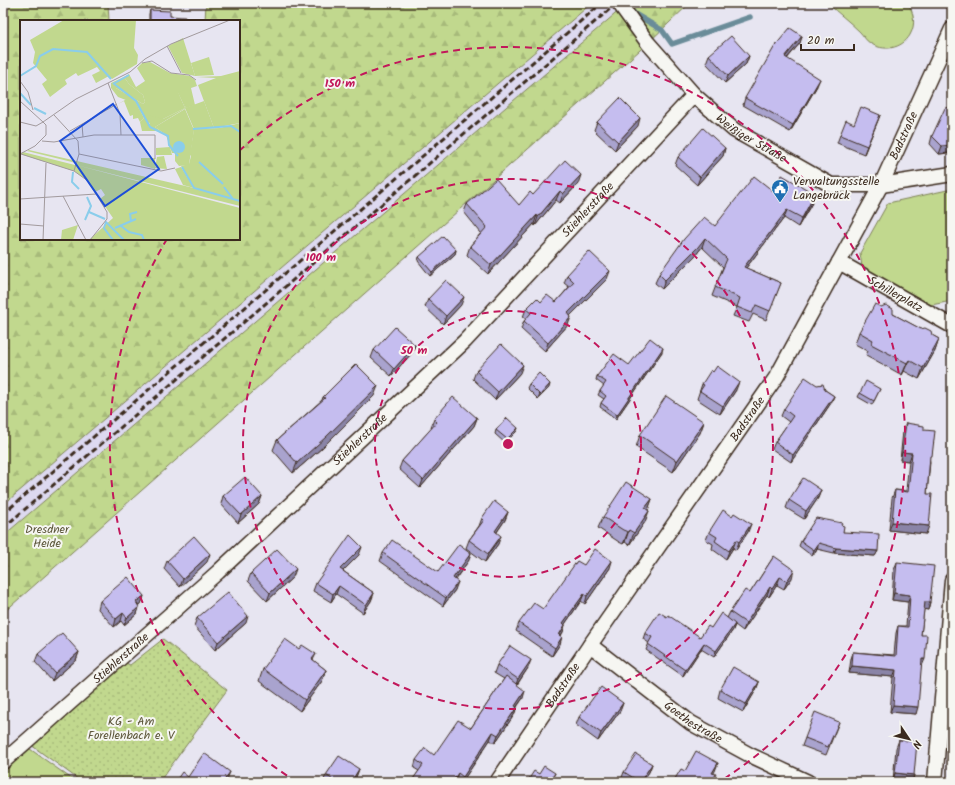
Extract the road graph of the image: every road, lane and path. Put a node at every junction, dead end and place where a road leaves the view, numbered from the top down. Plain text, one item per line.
1 (619, 3) edge
2 (952, 29) edge
3 (694, 94) junction
4 (952, 174) edge
5 (881, 185) junction
6 (839, 262) junction
7 (952, 326) edge
8 (952, 580) edge
9 (590, 645) junction
10 (3, 762) edge
11 (497, 782) edge
12 (808, 782) edge
13 (935, 782) edge

1 - 3 street, Weißiger Straße
2 - 5 street, Badstraße
3 - 5 street, Weißiger Straße
3 - 10 street, Stiehlerstraße
4 - 5 street, Weißiger Straße
5 - 6 street, Badstraße
6 - 7 street, Schillerplatz
6 - 9 street, Badstraße
8 - 13 street
9 - 11 street, Badstraße
9 - 12 street, Goethestraße

